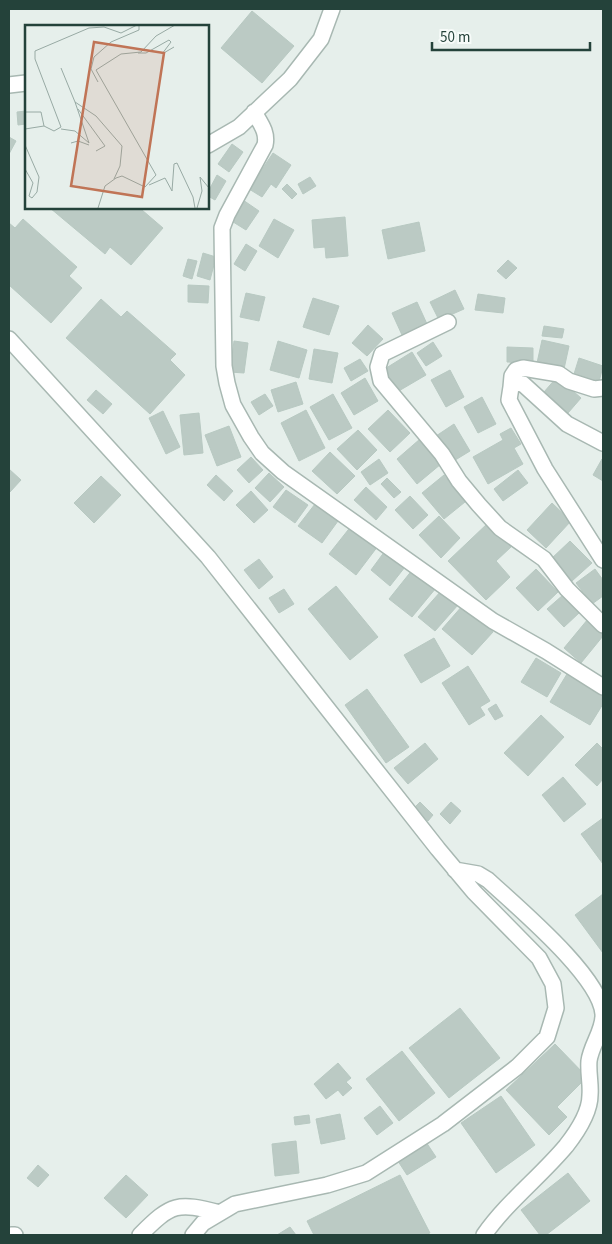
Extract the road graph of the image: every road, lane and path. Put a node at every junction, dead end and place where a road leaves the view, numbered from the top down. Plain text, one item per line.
1 (332, 9) edge
2 (25, 83) edge
3 (9, 85) edge
4 (254, 112) junction
5 (209, 144) edge
6 (448, 322) dead end
7 (9, 339) edge
8 (511, 387) junction
9 (603, 388) edge
10 (603, 443) edge
11 (603, 560) edge
12 (603, 626) edge
13 (603, 687) edge
14 (455, 870) junction
15 (220, 1213) junction
16 (11, 1235) edge
17 (16, 1235) edge
18 (140, 1235) edge
19 (194, 1235) edge
20 (484, 1235) edge

1 - 4 street
2 - 3 street
4 - 5 street
4 - 13 street
6 - 12 street
7 - 14 street
8 - 9 street
8 - 10 street
8 - 11 street
14 - 15 street
14 - 20 street
15 - 18 street
15 - 19 street
16 - 17 street

